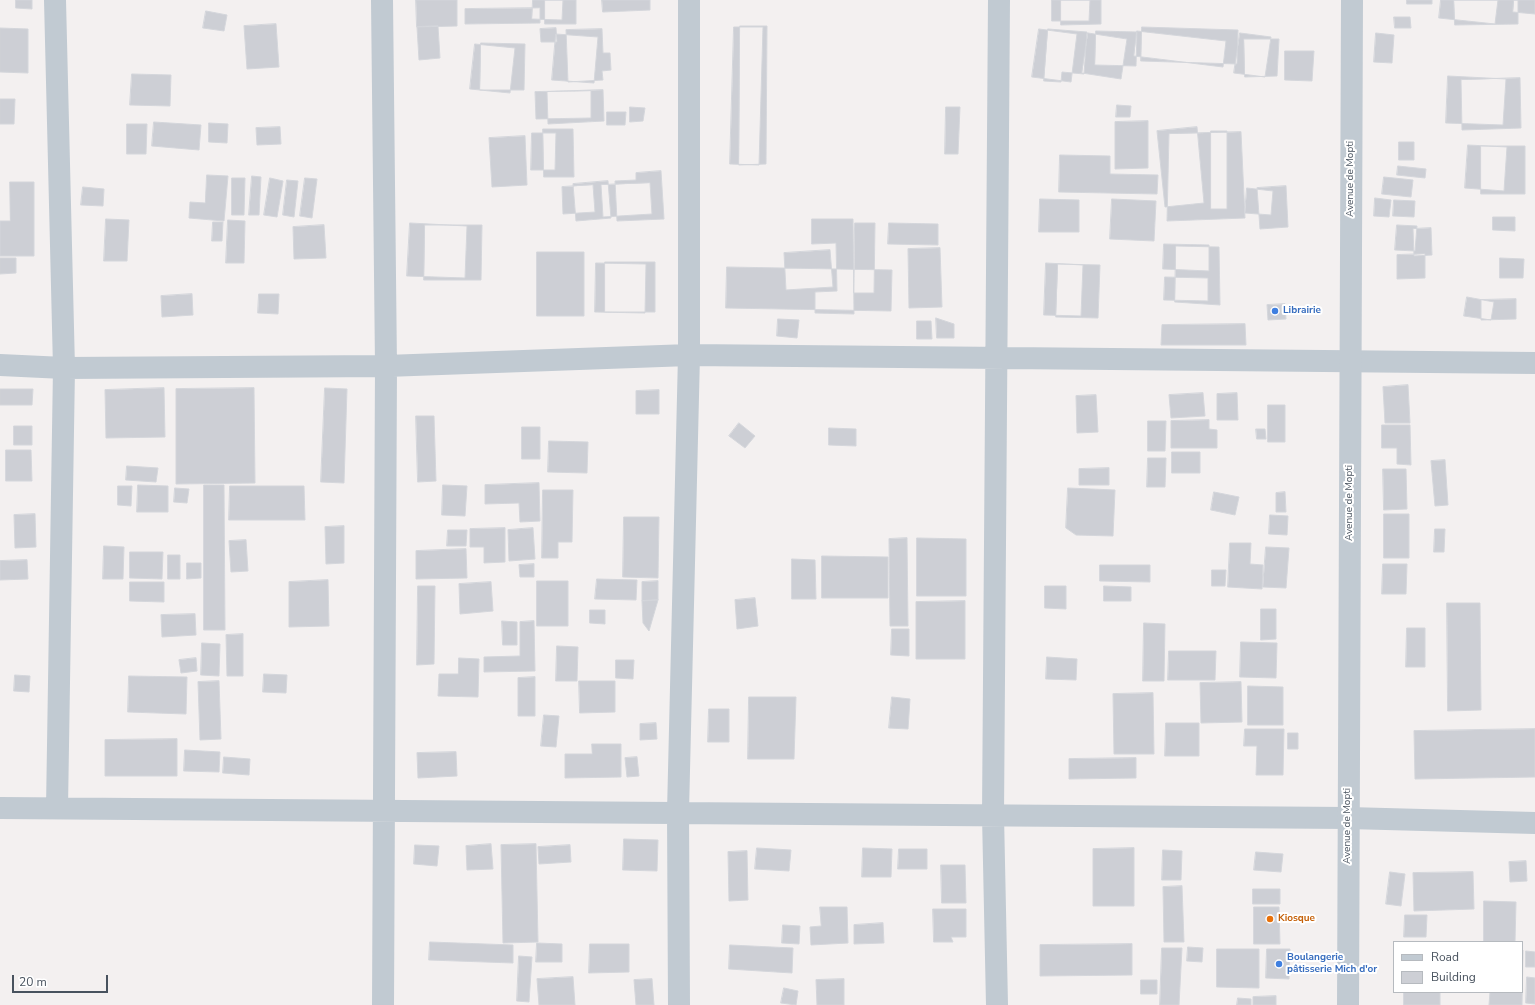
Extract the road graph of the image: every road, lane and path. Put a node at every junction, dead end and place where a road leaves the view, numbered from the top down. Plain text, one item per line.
1 (55, 0) edge
2 (382, 0) edge
3 (689, 0) edge
4 (999, 0) edge
5 (1352, 0) edge
6 (689, 355) junction
7 (997, 358) junction
8 (1350, 361) junction
9 (1535, 363) edge
10 (0, 365) edge
11 (386, 366) junction
12 (64, 368) junction
13 (0, 808) edge
14 (57, 808) junction
15 (384, 810) junction
16 (678, 812) junction
17 (993, 815) junction
18 (1348, 818) junction
19 (1535, 823) edge
20 (383, 1005) edge
21 (679, 1005) edge
22 (996, 1005) edge
23 (1348, 1005) edge

1 - 12 street
2 - 11 street
3 - 6 street
4 - 7 street
5 - 8 street, Avenue de Mopti
6 - 7 street
6 - 11 street
6 - 16 street
7 - 8 street
7 - 17 street
8 - 9 street
8 - 18 street, Avenue de Mopti
10 - 12 street
11 - 12 street
11 - 15 street
12 - 14 street
13 - 14 street
14 - 15 street
15 - 16 street
15 - 20 street
16 - 17 street
16 - 21 street
17 - 18 street
17 - 22 street
18 - 19 street
18 - 23 street, Avenue de Mopti

